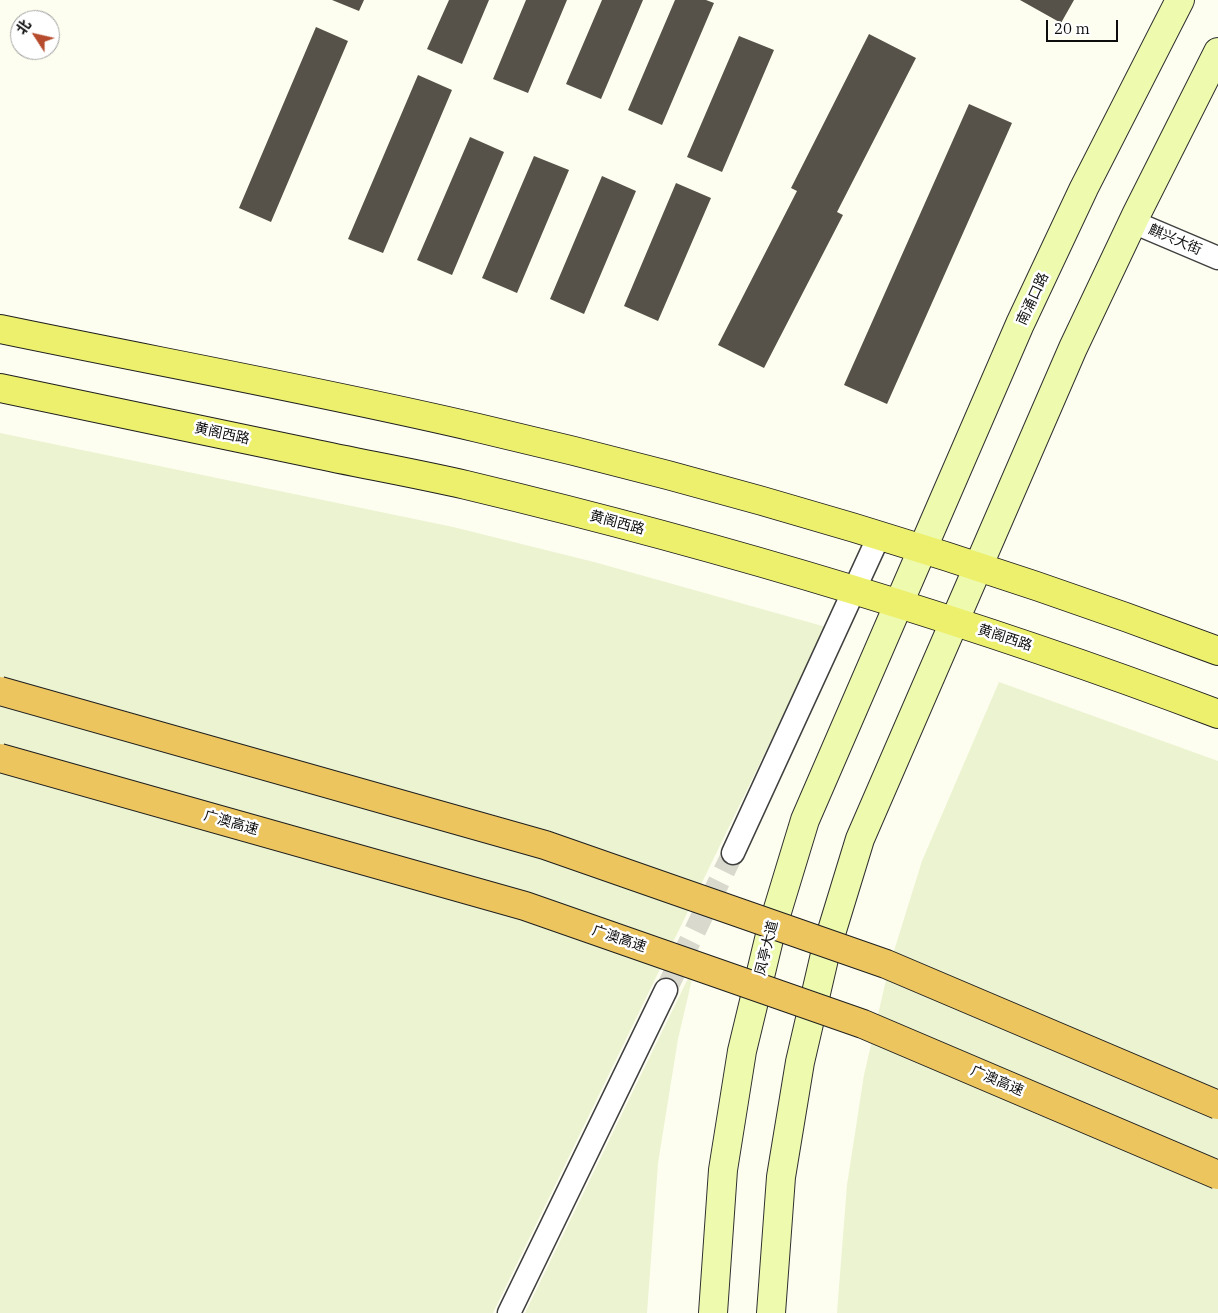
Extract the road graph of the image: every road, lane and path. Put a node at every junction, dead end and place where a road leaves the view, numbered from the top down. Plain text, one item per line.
1 (1180, 0) edge
2 (1218, 52) edge
3 (1133, 222) junction
4 (1218, 258) edge
5 (0, 329) edge
6 (0, 388) edge
7 (879, 536) junction
8 (922, 550) junction
9 (978, 568) junction
10 (855, 590) junction
11 (898, 603) junction
12 (954, 621) junction
13 (1218, 651) edge
14 (0, 691) edge
15 (1218, 714) edge
16 (0, 758) edge
17 (733, 853) tunnel mouth
18 (666, 990) tunnel mouth
19 (1218, 1105) edge
20 (1218, 1175) edge
21 (509, 1313) edge
22 (713, 1313) edge
23 (771, 1313) edge

1 - 8 main road, 南涌口路
2 - 3 main road
3 - 4 street, 麒兴大街
3 - 9 main road
5 - 7 main road
6 - 10 main road, 黄阁西路
7 - 8 main road
7 - 10 street
8 - 9 main road
8 - 11 main road, 南涌口路
9 - 12 main road
9 - 13 main road
10 - 11 main road, 黄阁西路
10 - 17 street
11 - 12 main road, 黄阁西路
11 - 22 main road, 凤亭大道
12 - 15 main road, 黄阁西路
12 - 23 main road
14 - 19 highway, bridge
16 - 20 highway, 广澳高速, bridge
18 - 21 street

